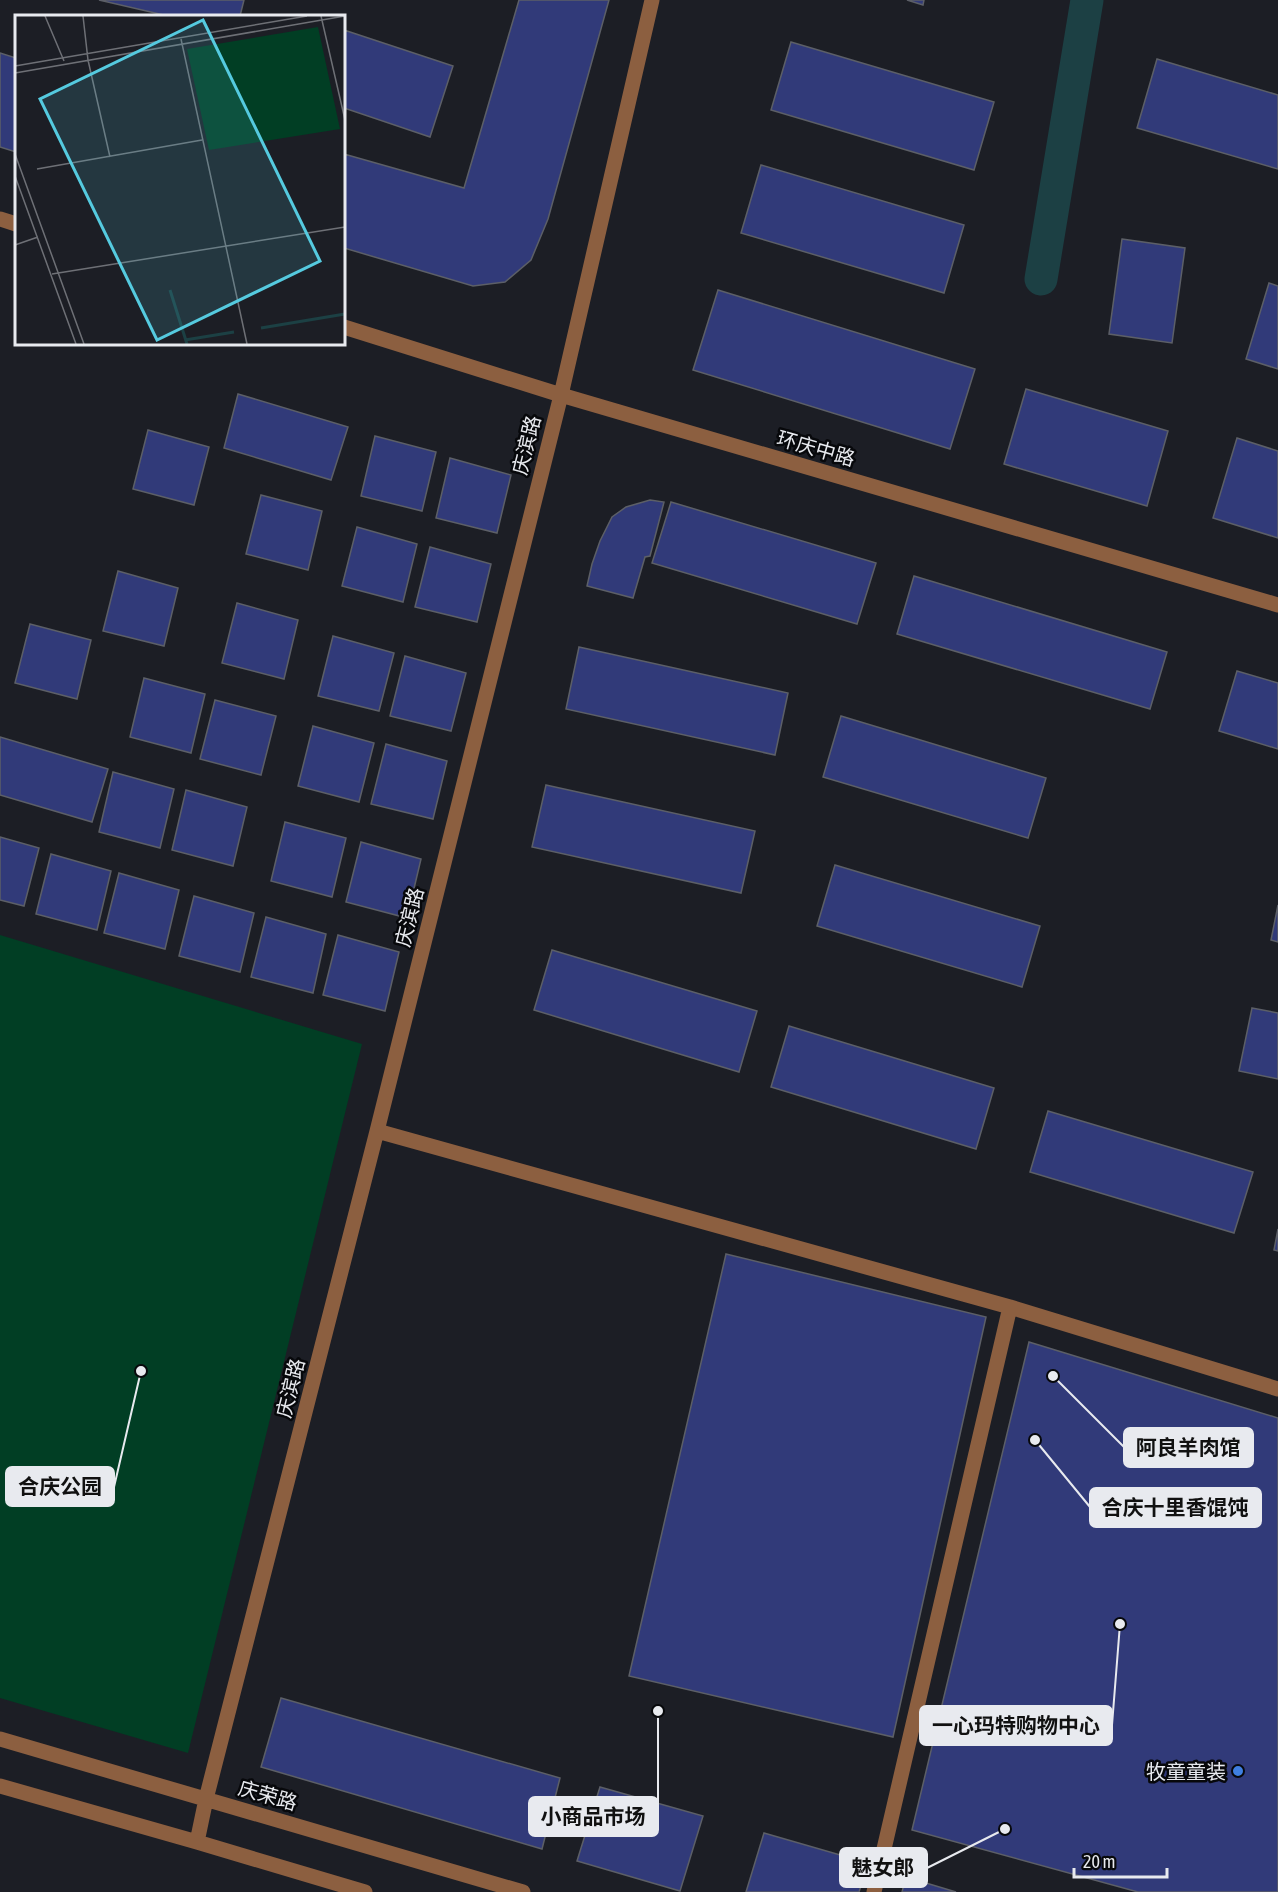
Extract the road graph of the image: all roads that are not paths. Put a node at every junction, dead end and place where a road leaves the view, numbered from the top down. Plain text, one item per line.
1 (652, 0) edge
2 (0, 219) edge
3 (15, 224) edge
4 (345, 327) edge
5 (561, 395) junction
6 (1278, 605) edge
7 (377, 1131) junction
8 (1010, 1307) junction
9 (1278, 1389) edge
10 (0, 1739) edge
11 (0, 1786) edge
12 (206, 1799) junction
13 (197, 1842) junction
14 (365, 1892) edge
15 (523, 1892) edge
16 (874, 1892) edge

1 - 5 street, 庆滨路
2 - 3 street
4 - 5 street, 环庆中路
5 - 6 street, 环庆中路
5 - 7 street, 庆滨路
7 - 8 street
7 - 12 street, 庆滨路
8 - 9 street
8 - 16 street
10 - 12 street, 庆荣路
11 - 13 street
12 - 13 street, 庆滨路
12 - 15 street, 庆荣路
13 - 14 street

